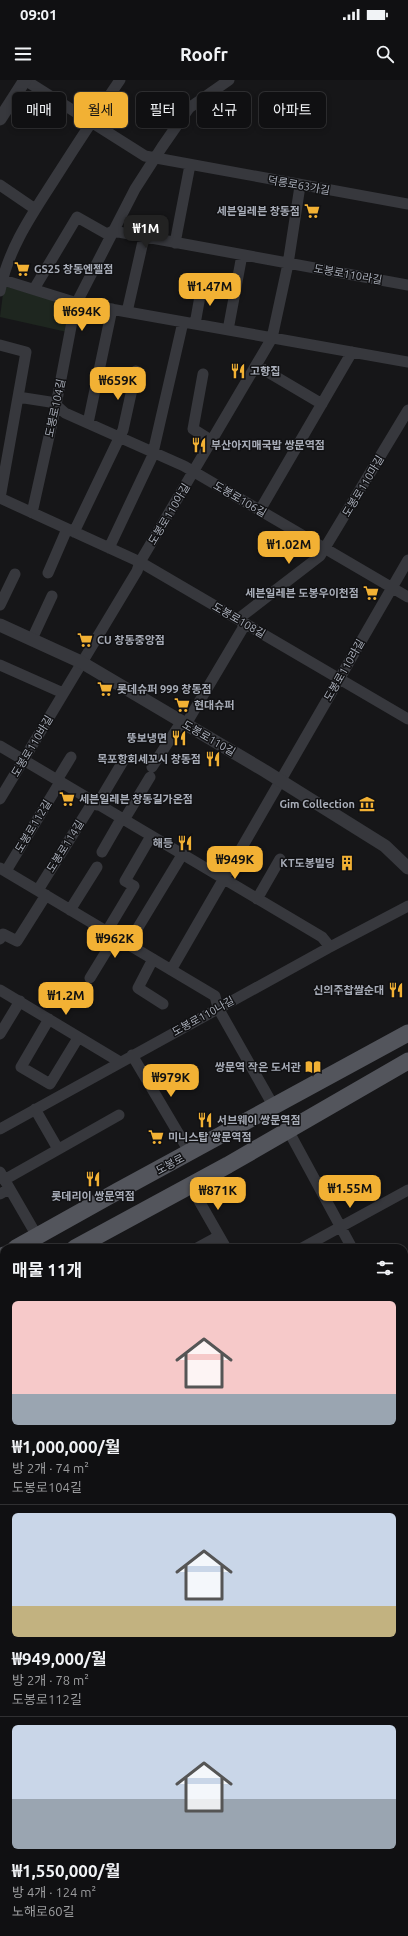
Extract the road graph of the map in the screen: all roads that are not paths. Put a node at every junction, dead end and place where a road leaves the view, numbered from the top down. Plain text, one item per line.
1 (25, 80) edge
2 (120, 80) edge
3 (228, 80) edge
4 (112, 92) edge
5 (74, 111) edge
6 (0, 119) edge
7 (87, 128) edge
8 (101, 128) edge
9 (155, 158) junction
10 (190, 165) junction
11 (300, 186) junction
12 (2, 190) edge
13 (408, 204) edge
14 (35, 209) junction
15 (113, 231) junction
16 (144, 237) junction
17 (175, 243) junction
18 (242, 255) junction
19 (288, 264) junction
20 (1, 279) edge
21 (202, 285) dead end
22 (408, 285) edge
23 (34, 289) junction
24 (0, 291) edge
25 (77, 303) junction
26 (112, 309) junction
27 (127, 312) junction
28 (183, 322) junction
29 (195, 324) junction
30 (228, 330) junction
31 (272, 338) junction
32 (0, 345) edge
33 (352, 352) junction
34 (408, 362) edge
35 (256, 365) junction
36 (136, 371) dead end
37 (204, 374) dead end
38 (18, 397) junction
39 (322, 404) junction
40 (56, 405) junction
41 (408, 410) edge
42 (88, 423) junction
43 (120, 437) junction
44 (212, 441) junction
45 (153, 452) junction
46 (194, 472) junction
47 (0, 498) edge
48 (260, 510) junction
49 (32, 513) junction
50 (71, 530) junction
51 (109, 548) junction
52 (325, 548) junction
53 (408, 560) edge
54 (140, 562) junction
55 (48, 573) dead end
56 (15, 574) dead end
57 (392, 588) junction
58 (52, 596) dead end
59 (408, 597) edge
60 (0, 605) edge
61 (242, 622) junction
62 (0, 624) edge
63 (32, 639) junction
64 (81, 662) junction
65 (0, 665) edge
66 (339, 678) junction
67 (63, 693) junction
68 (407, 716) edge
69 (184, 722) junction
70 (0, 746) edge
71 (71, 757) dead end
72 (23, 760) junction
73 (122, 763) dead end
74 (281, 780) junction
75 (59, 781) junction
76 (0, 799) edge
77 (95, 804) junction
78 (122, 819) junction
79 (150, 836) junction
80 (102, 852) dead end
81 (182, 855) junction
82 (280, 859) dead end
83 (97, 867) dead end
84 (408, 868) edge
85 (3, 869) edge
86 (222, 879) junction
87 (42, 892) junction
88 (257, 899) junction
89 (408, 906) edge
90 (70, 910) junction
91 (111, 934) junction
92 (0, 939) edge
93 (128, 944) junction
94 (330, 947) junction
95 (153, 959) junction
96 (171, 970) junction
97 (90, 978) dead end
98 (0, 990) edge
99 (20, 1001) junction
100 (163, 1004) dead end
101 (218, 1008) junction
102 (49, 1019) junction
103 (408, 1033) edge
104 (0, 1034) edge
105 (78, 1038) junction
106 (132, 1055) junction
107 (408, 1061) edge
108 (120, 1062) junction
109 (274, 1107) junction
110 (35, 1109) junction
111 (119, 1115) dead end
112 (0, 1129) edge
113 (288, 1130) junction
114 (58, 1149) junction
115 (190, 1153) junction
116 (3, 1184) edge
117 (190, 1185) junction
118 (408, 1190) edge
119 (340, 1227) junction
120 (37, 1236) junction
121 (219, 1236) junction
122 (23, 1244) edge
123 (82, 1244) edge
124 (204, 1244) edge
125 (224, 1244) edge
126 (309, 1244) edge
127 (350, 1244) edge

1 - 5 street, 덕릉로63가길
1 - 6 street
2 - 4 street
3 - 9 street, 도봉로104길
7 - 14 street
8 - 9 street, 덕릉로63가길
9 - 10 street, 덕릉로63가길
9 - 15 street, 도봉로104길
10 - 11 street, 덕릉로63가길
10 - 17 street
11 - 13 street, 덕릉로63가길
11 - 19 street, 도봉로110아길
12 - 14 street
14 - 20 street
15 - 16 street
15 - 23 street
15 - 25 street, 도봉로104길
16 - 17 street
16 - 27 street
17 - 18 street
18 - 19 street
18 - 30 street
19 - 22 street, 도봉로110라길
19 - 31 street, 도봉로110아길
20 - 23 street
20 - 24 street
21 - 29 street
23 - 25 street
25 - 26 street
25 - 40 street, 도봉로104길
26 - 27 street
26 - 42 street
27 - 28 street
28 - 29 street
28 - 45 street
29 - 30 street
30 - 31 street
31 - 33 street
31 - 35 street, 도봉로110아길
32 - 38 street, 도봉로108길
33 - 34 street
33 - 39 street
35 - 39 street
35 - 44 street, 도봉로110아길
36 - 43 street
37 - 44 street
38 - 40 street
38 - 47 street, 도봉로108길
39 - 48 street
40 - 42 street, 도봉로106길
40 - 49 street, 도봉로104길
41 - 52 street, 도봉로110마길
42 - 43 street, 도봉로106길
43 - 45 street, 도봉로106길
43 - 50 street
44 - 46 street, 도봉로110아길
45 - 46 street, 도봉로106길
45 - 51 street
46 - 48 street, 도봉로106길
46 - 54 street, 도봉로110아길
47 - 49 street, 도봉로108길
48 - 52 street, 도봉로106길
49 - 50 street, 도봉로108길
50 - 51 street, 도봉로108길
50 - 55 street
51 - 54 street, 도봉로108길
52 - 57 street, 도봉로106길
52 - 61 street, 도봉로110마길
53 - 57 street, 도봉로110라길
54 - 61 street, 도봉로108길
54 - 64 street, 도봉로110아길
56 - 60 street
57 - 59 street, 도봉로106길
57 - 66 street, 도봉로110라길
58 - 63 street
61 - 66 street, 도봉로108길
61 - 69 street, 도봉로110마길
62 - 63 street, 도봉로110길
63 - 64 street, 도봉로110길
64 - 67 street, 도봉로110바길
64 - 69 street, 도봉로110길
65 - 67 street
66 - 68 street, 도봉로108길
66 - 74 street, 도봉로110라길
67 - 72 street, 도봉로110바길
69 - 74 street, 도봉로110길
69 - 78 street, 도봉로110마길
70 - 72 street
71 - 75 street, 도봉로112길
72 - 75 street
72 - 76 street, 도봉로110바길
73 - 77 street
74 - 84 street, 도봉로110길
74 - 86 street
75 - 77 street
75 - 85 street, 도봉로112길
77 - 78 street
77 - 87 street, 도봉로114길
78 - 79 street
78 - 80 street
79 - 81 street
79 - 91 street
81 - 86 street
81 - 93 street
82 - 88 street
83 - 90 street
85 - 87 street
86 - 88 street
86 - 96 street
87 - 90 street
87 - 92 street, 도봉로114길
88 - 94 street
89 - 94 street, 도봉로110나길
90 - 91 street
91 - 93 street
91 - 97 street
93 - 95 street
94 - 101 street, 도봉로110나길
95 - 96 street
95 - 100 street
96 - 101 street
98 - 99 street
99 - 102 street
99 - 104 street
101 - 106 street, 도봉로110나길
101 - 109 street
102 - 105 street
102 - 105 street
103 - 109 main road, 도봉로
105 - 108 street
106 - 108 street, 도봉로110나길
106 - 115 street
107 - 113 main road
108 - 110 street, 도봉로110나길
109 - 115 main road, 도봉로
110 - 112 street, 도봉로110나길
110 - 114 street
111 - 114 street
113 - 117 main road
113 - 119 street
114 - 116 street
115 - 120 main road, 도봉로
116 - 120 street
117 - 121 street
117 - 123 main road
118 - 119 street
119 - 126 street
119 - 127 street
120 - 122 main road, 도봉로
121 - 124 street
121 - 125 street

